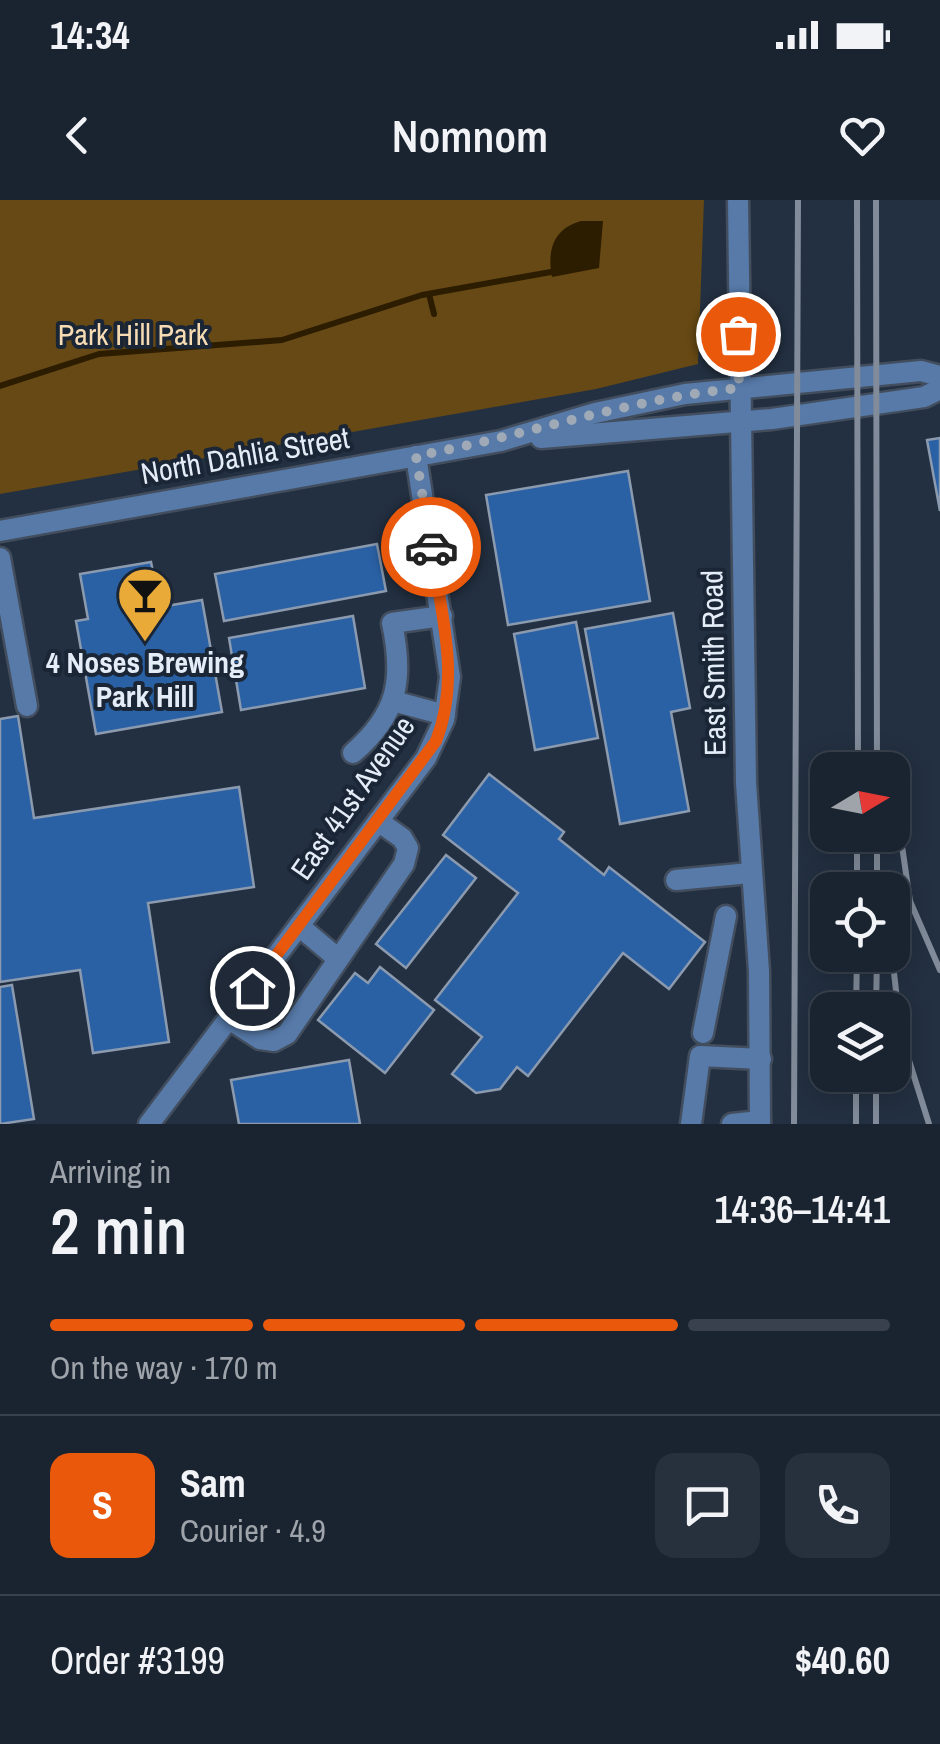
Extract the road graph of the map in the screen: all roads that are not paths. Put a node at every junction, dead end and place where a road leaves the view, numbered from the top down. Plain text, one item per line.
1 (738, 200) edge
2 (940, 376) edge
3 (739, 388) junction
4 (940, 389) edge
5 (740, 422) junction
6 (502, 440) junction
7 (416, 456) junction
8 (0, 531) edge
9 (0, 558) edge
10 (442, 616) junction
11 (393, 701) junction
12 (28, 706) dead end
13 (445, 715) junction
14 (353, 753) dead end
15 (378, 822) junction
16 (750, 873) junction
17 (676, 880) dead end
18 (726, 916) dead end
19 (299, 926) junction
20 (336, 957) junction
21 (228, 1020) junction
22 (703, 1033) dead end
23 (760, 1059) junction
24 (760, 1123) edge
25 (150, 1124) edge
26 (691, 1124) edge
27 (732, 1124) edge

1 - 3 street, East Smith Road
2 - 3 street, North Dahlia Street
3 - 5 street, East Smith Road
3 - 6 street, North Dahlia Street
4 - 5 street, North Dahlia Street
5 - 6 street, North Dahlia Street
5 - 16 street, East Smith Road
6 - 7 street, North Dahlia Street
7 - 8 street, North Dahlia Street
7 - 10 street, East 41st Avenue
9 - 12 street
10 - 11 street
10 - 13 street, East 41st Avenue
11 - 13 street
11 - 14 street
13 - 15 street, East 41st Avenue
15 - 19 street, East 41st Avenue
15 - 20 street
16 - 17 street
16 - 23 street, East Smith Road
18 - 22 street
19 - 20 street
19 - 21 street, East 41st Avenue
20 - 21 street
21 - 25 street, East 41st Avenue
23 - 24 street, East Smith Road
23 - 26 street
24 - 27 street

